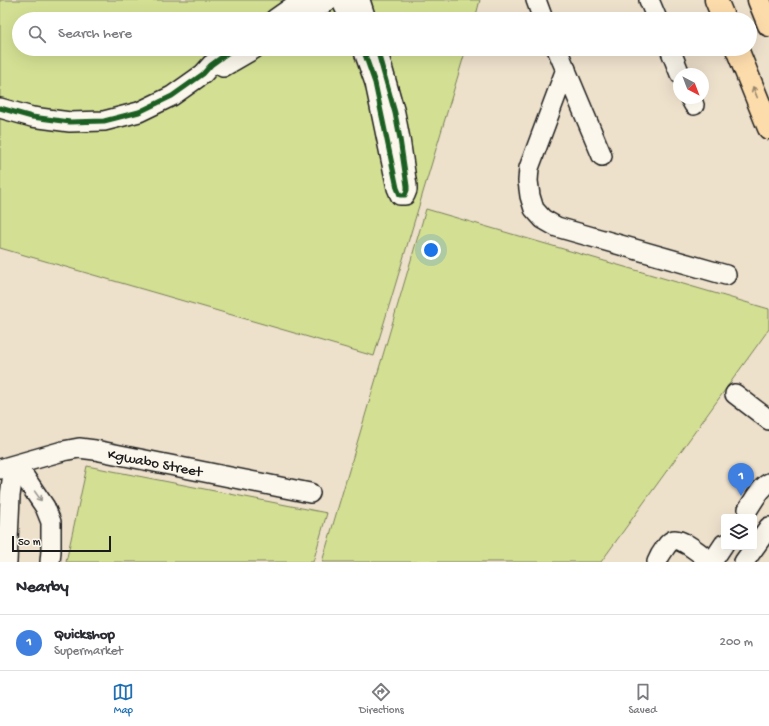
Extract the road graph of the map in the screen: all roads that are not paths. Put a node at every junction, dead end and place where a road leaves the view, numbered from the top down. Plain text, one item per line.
1 (302, 0) edge
2 (329, 0) edge
3 (341, 0) edge
4 (360, 0) edge
5 (536, 0) edge
6 (649, 0) edge
7 (716, 0) edge
8 (759, 0) edge
9 (285, 12) edge
10 (311, 12) edge
11 (347, 12) edge
12 (364, 12) edge
13 (540, 12) edge
14 (654, 12) edge
15 (721, 12) edge
16 (769, 24) edge
17 (223, 56) edge
18 (242, 56) edge
19 (365, 56) edge
20 (378, 56) edge
21 (560, 56) edge
22 (673, 56) edge
23 (740, 56) edge
24 (678, 68) edge
25 (566, 69) junction
26 (203, 74) junction
27 (0, 108) edge
28 (769, 128) edge
29 (602, 156) dead end
30 (726, 275) dead end
31 (735, 394) dead end
32 (769, 420) edge
33 (7, 468) edge
34 (769, 483) edge
35 (310, 493) dead end
36 (748, 509) dead end
37 (769, 527) edge
38 (721, 548) edge
39 (7, 562) edge
40 (50, 562) edge
41 (657, 562) edge
42 (712, 562) edge
43 (744, 562) edge

1 - 9 street
2 - 10 street
3 - 11 street
4 - 12 street
5 - 13 street
6 - 14 street
7 - 15 main road
8 - 16 main road
17 - 26 street
18 - 26 street
19 - 20 street
21 - 25 street
22 - 24 street
28 -> 23 main road
25 - 29 street
25 - 30 street
26 - 27 street
31 - 32 street
33 - 35 street, Kgwabo Street
33 - 39 street
33 -> 40 street
34 - 36 street
37 - 43 street
38 - 42 street
41 - 42 street

